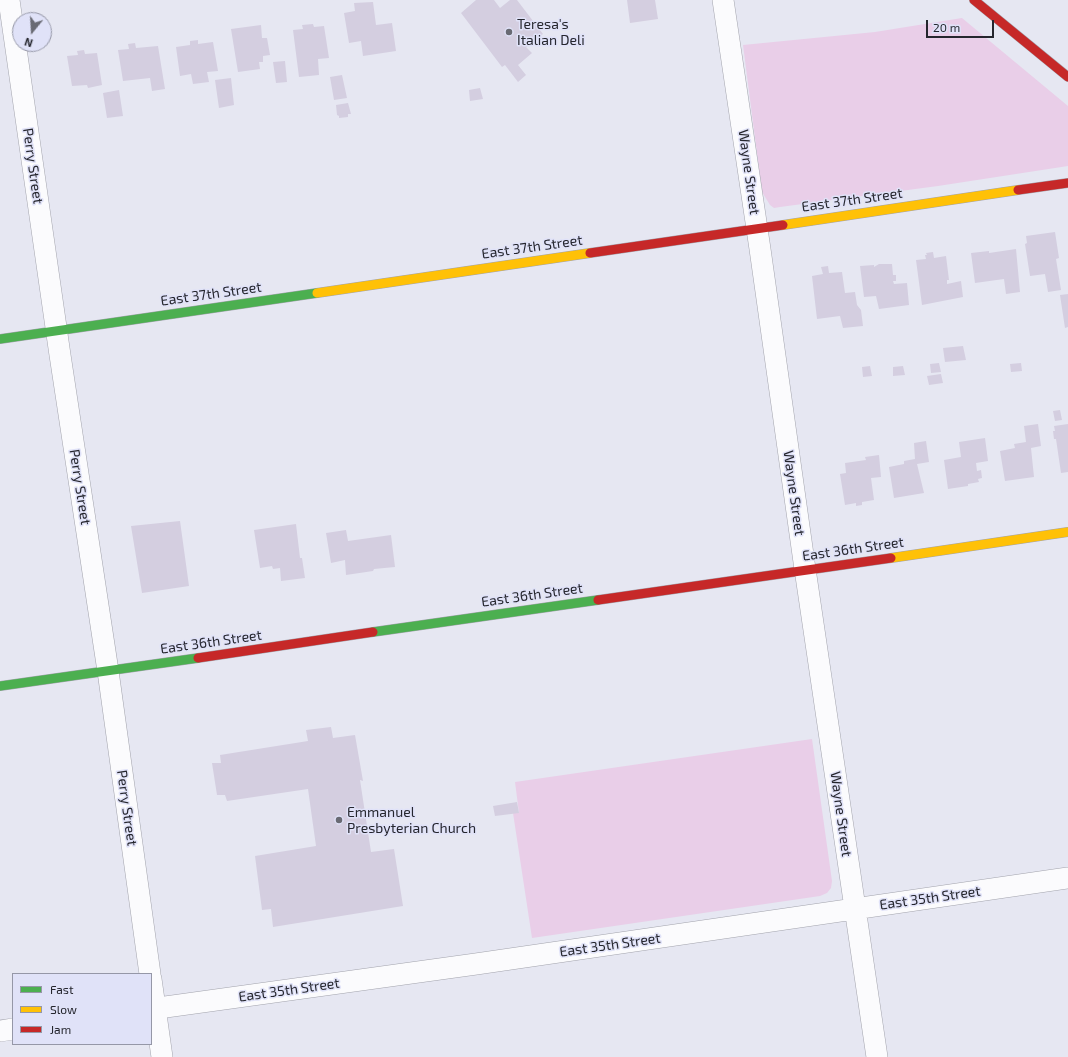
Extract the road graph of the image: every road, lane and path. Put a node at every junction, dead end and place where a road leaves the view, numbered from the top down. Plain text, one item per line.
1 (9, 0) edge
2 (723, 0) edge
3 (974, 0) edge
4 (1068, 77) edge
5 (1068, 183) edge
6 (757, 228) junction
7 (57, 331) junction
8 (0, 339) edge
9 (1068, 532) edge
10 (805, 569) junction
11 (108, 671) junction
12 (0, 686) edge
13 (1068, 878) edge
14 (855, 909) junction
15 (150, 973) edge
16 (152, 994) edge
17 (153, 1008) edge
18 (12, 1029) edge
19 (0, 1031) edge
20 (162, 1057) edge
21 (877, 1057) edge

1 - 7 street, Perry Street
2 - 6 street, Wayne Street
3 - 4 street
5 - 6 street, East 37th Street
6 - 7 street, East 37th Street
6 - 10 street, Wayne Street
7 - 8 street, East 37th Street
7 - 11 street, Perry Street
9 - 10 street, East 36th Street
10 - 11 street, East 36th Street
10 - 14 street, Wayne Street
11 - 12 street, East 36th Street
11 - 15 street, Perry Street
13 - 14 street, East 35th Street
14 - 17 street, East 35th Street
14 - 21 street, Wayne Street
16 - 17 street
17 - 20 street
18 - 19 street

